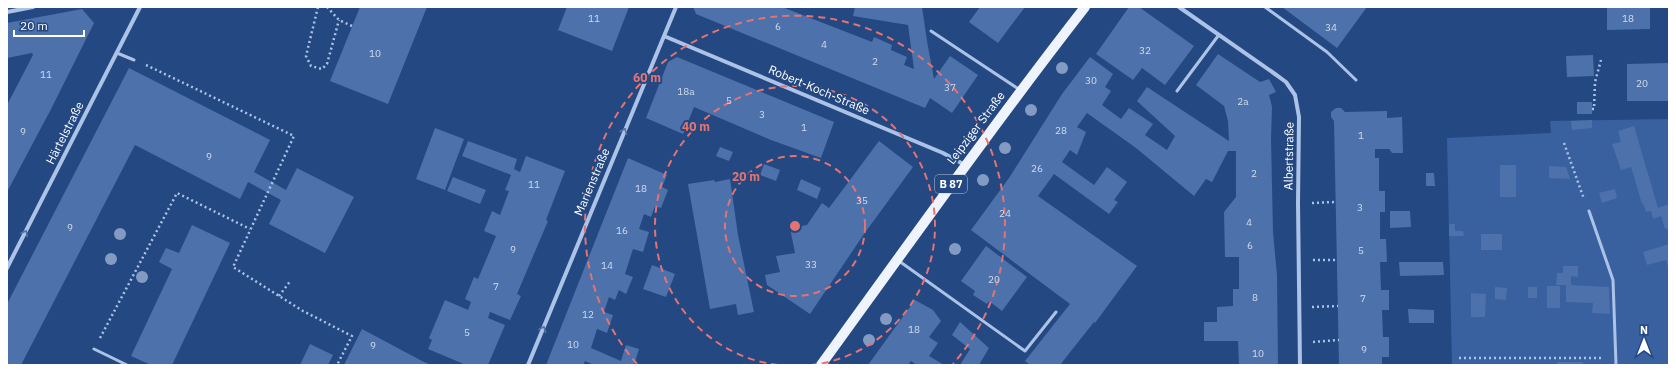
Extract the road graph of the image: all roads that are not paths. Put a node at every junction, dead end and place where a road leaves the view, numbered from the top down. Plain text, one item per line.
1 (33, 7) edge
2 (140, 7) edge
3 (676, 7) edge
4 (1085, 7) edge
5 (1178, 7) edge
6 (1265, 7) edge
7 (7, 12) edge
8 (931, 31) dead end
9 (664, 36) junction
10 (1218, 36) junction
11 (117, 53) junction
12 (134, 60) road end
13 (1356, 80) dead end
14 (1020, 90) junction
15 (1177, 91) dead end
16 (965, 165) junction
17 (1589, 211) road end
18 (897, 260) junction
19 (7, 268) edge
20 (1056, 312) dead end
21 (94, 349) road end
22 (127, 365) edge
23 (528, 365) edge
24 (821, 365) edge
25 (1300, 365) edge
26 (1616, 365) edge

1 - 7 street
2 - 11 street, Härtelstraße
3 - 9 street, Marienstraße
4 - 14 main road, Leipziger Straße / B 87
5 - 10 street, Albertstraße
6 - 13 lane
8 - 14 lane
9 - 16 street, Robert-Koch-Straße
23 -> 9 street, Marienstraße
10 - 15 lane
10 - 25 street, Albertstraße
11 - 12 lane
19 -> 11 street, Härtelstraße
14 - 16 main road, Leipziger Straße / B 87
16 - 18 main road, Leipziger Straße / B 87
17 - 26 lane
18 - 20 lane
18 - 24 main road, Leipziger Straße / B 87
21 - 22 lane

